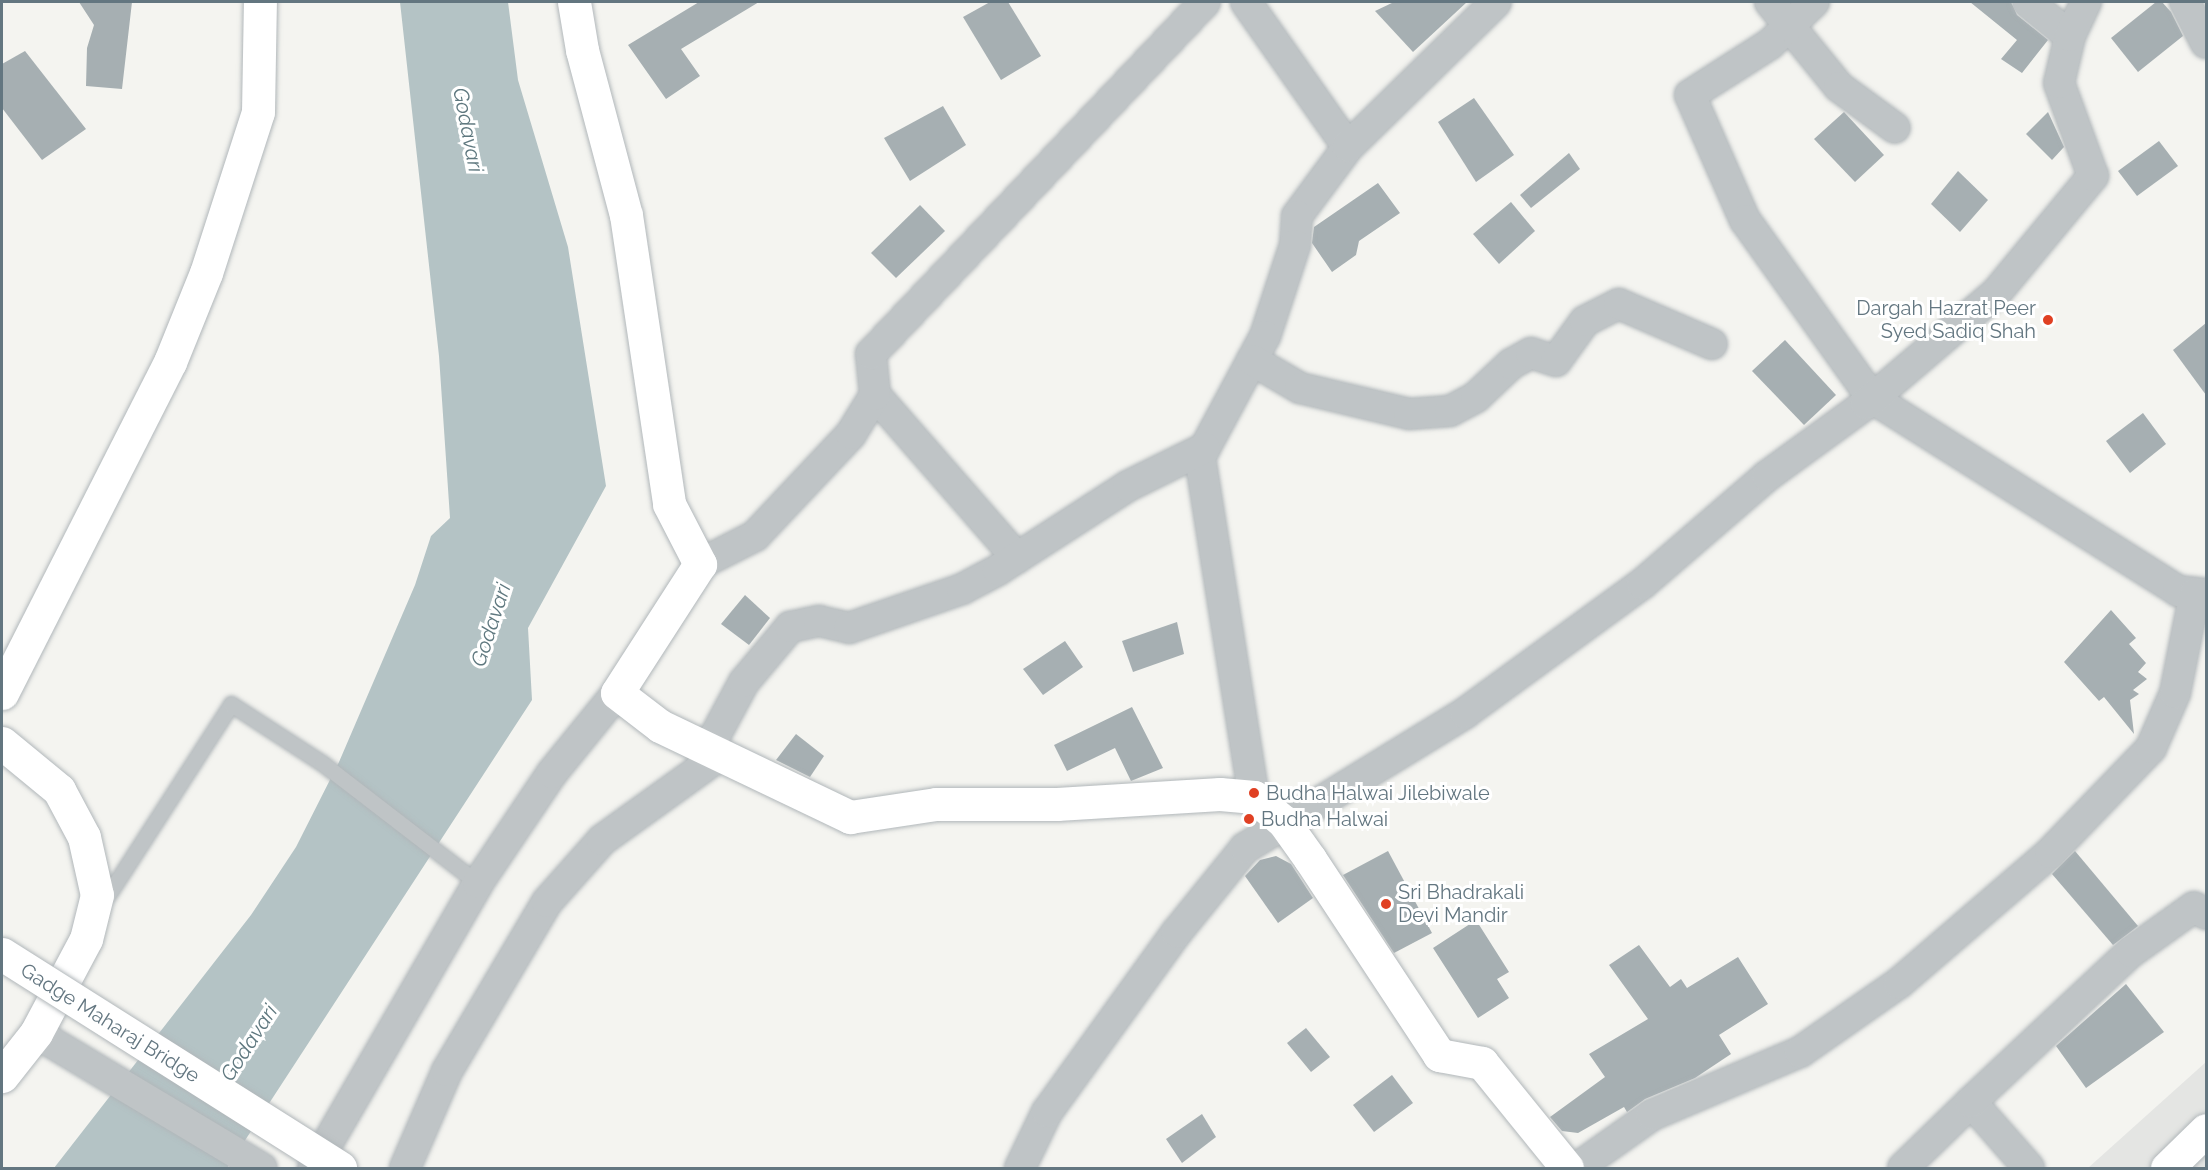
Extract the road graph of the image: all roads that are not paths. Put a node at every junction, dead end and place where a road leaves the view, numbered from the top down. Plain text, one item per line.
1 (260, 2) edge
2 (574, 2) edge
3 (1204, 2) edge
4 (1246, 2) edge
5 (1496, 2) edge
6 (1770, 2) edge
7 (1814, 2) edge
8 (2028, 2) edge
9 (2086, 2) edge
10 (2185, 2) edge
11 (1789, 26) junction
12 (2070, 36) junction
13 (2206, 43) edge
14 (1894, 128) dead end
15 (1348, 147) junction
16 (1712, 345) dead end
17 (1251, 360) junction
18 (875, 395) junction
19 (1872, 398) junction
20 (1205, 448) junction
21 (1017, 558) junction
22 (700, 564) junction
23 (2201, 593) edge
24 (2, 693) edge
25 (617, 693) junction
26 (2, 743) edge
27 (713, 752) junction
28 (1254, 797) junction
29 (1283, 821) junction
30 (478, 882) junction
31 (2206, 914) edge
32 (90, 923) junction
33 (2, 954) edge
34 (36, 1033) junction
35 (2, 1076) edge
36 (1971, 1102) junction
37 (2206, 1130) edge
38 (259, 1166) edge
39 (313, 1168) edge
40 (340, 1168) edge
41 (405, 1168) edge
42 (1020, 1168) edge
43 (1567, 1168) edge
44 (1577, 1168) edge
45 (1903, 1168) edge
46 (2029, 1168) edge
47 (2167, 1168) edge

1 - 24 street
2 - 22 street
3 - 18 street
4 - 15 street
5 - 15 street
6 - 11 street
7 - 11 street
8 - 12 street
9 - 12 street
10 - 13 street
11 - 14 street
11 - 19 street
12 - 19 street
15 - 17 street
16 - 17 street
17 - 20 street
18 - 21 street
18 - 22 street
19 - 23 street
19 - 29 street
20 - 21 street
20 - 28 street
21 - 27 street
22 - 25 street
23 - 44 street
25 - 27 street
25 - 30 street
26 - 32 street
27 - 28 street
27 - 41 street
28 - 29 street
29 - 42 street
29 - 43 street
30 - 32 lane
30 - 39 street
31 - 36 street
32 - 34 street
33 - 40 street, Gadge Maharaj Bridge, bridge
34 - 35 street
34 - 38 street
36 - 45 street
36 - 46 street
37 - 47 street

